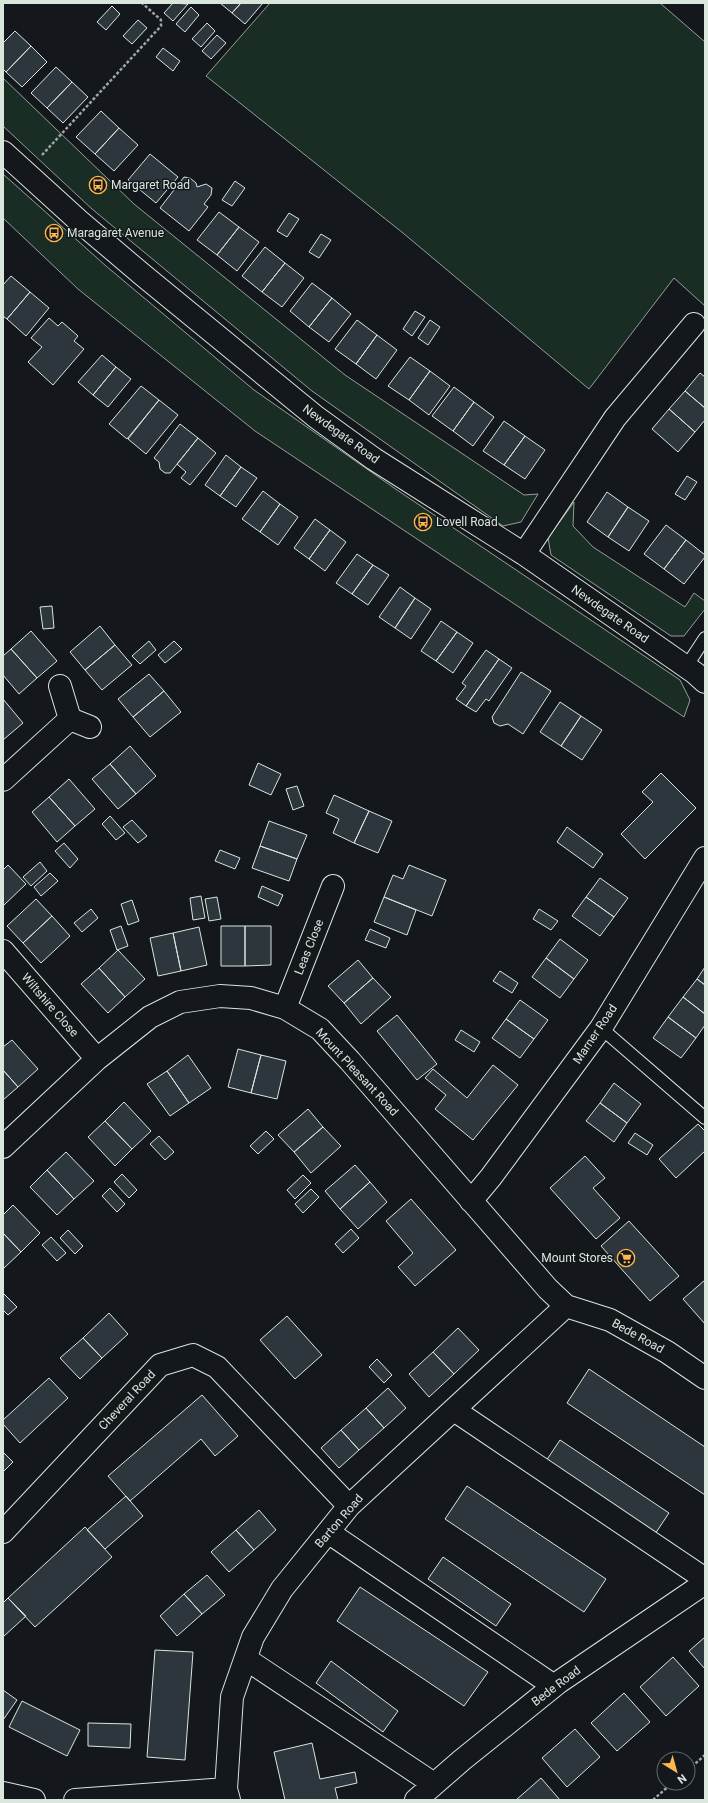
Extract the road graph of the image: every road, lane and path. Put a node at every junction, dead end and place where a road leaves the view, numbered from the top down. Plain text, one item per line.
1 (142, 3) edge
2 (3, 152) edge
3 (25, 172) junction
4 (694, 324) dead end
5 (524, 554) junction
6 (705, 638) edge
7 (686, 667) junction
8 (705, 682) edge
9 (60, 686) dead end
10 (70, 719) junction
11 (90, 727) dead end
12 (3, 780) edge
13 (705, 858) edge
14 (333, 886) dead end
15 (3, 951) edge
16 (285, 1008) junction
17 (601, 1028) junction
18 (97, 1059) junction
19 (705, 1118) edge
20 (3, 1147) edge
21 (471, 1201) junction
22 (566, 1306) junction
23 (705, 1378) edge
24 (454, 1410) junction
25 (349, 1506) junction
26 (3, 1532) edge
27 (328, 1532) junction
28 (705, 1579) edge
29 (705, 1582) edge
30 (246, 1659) junction
31 (554, 1686) junction
32 (705, 1755) edge
33 (696, 1763) edge
34 (434, 1784) junction
35 (663, 1791) edge
36 (3, 1792) edge
37 (227, 1794) edge
38 (34, 1800) edge
39 (89, 1800) edge
40 (416, 1800) edge
41 (653, 1800) edge

1 - 3 path
2 - 3 street, Newdegate Road
3 - 5 street, Newdegate Road
4 - 5 street
5 - 7 street, Newdegate Road
6 - 7 lane
7 - 8 street, Newdegate Road
9 - 10 street
10 - 11 street
10 - 12 street
13 - 17 street, Marner Road
14 - 16 street, Leas Close
15 - 18 street, Wiltshire Close
16 - 18 street, Mount Pleasant Road
16 - 21 street, Mount Pleasant Road
17 - 19 lane
17 - 21 street, Marner Road
18 - 20 street, Mount Pleasant Road
21 - 22 street, Mount Pleasant Road
22 - 23 street, Bede Road
22 - 24 street, Barton Road
24 - 25 street, Barton Road
24 - 28 street
25 - 26 street, Cheveral Road
25 - 27 street, Barton Road
27 - 30 street, Barton Road
27 - 31 street
29 - 31 street, Bede Road
30 - 34 street
30 - 37 street, Barton Road
31 - 34 street, Bede Road
32 - 33 path
34 - 40 street, Bede Road
35 - 41 path
36 - 38 street
37 - 39 street

